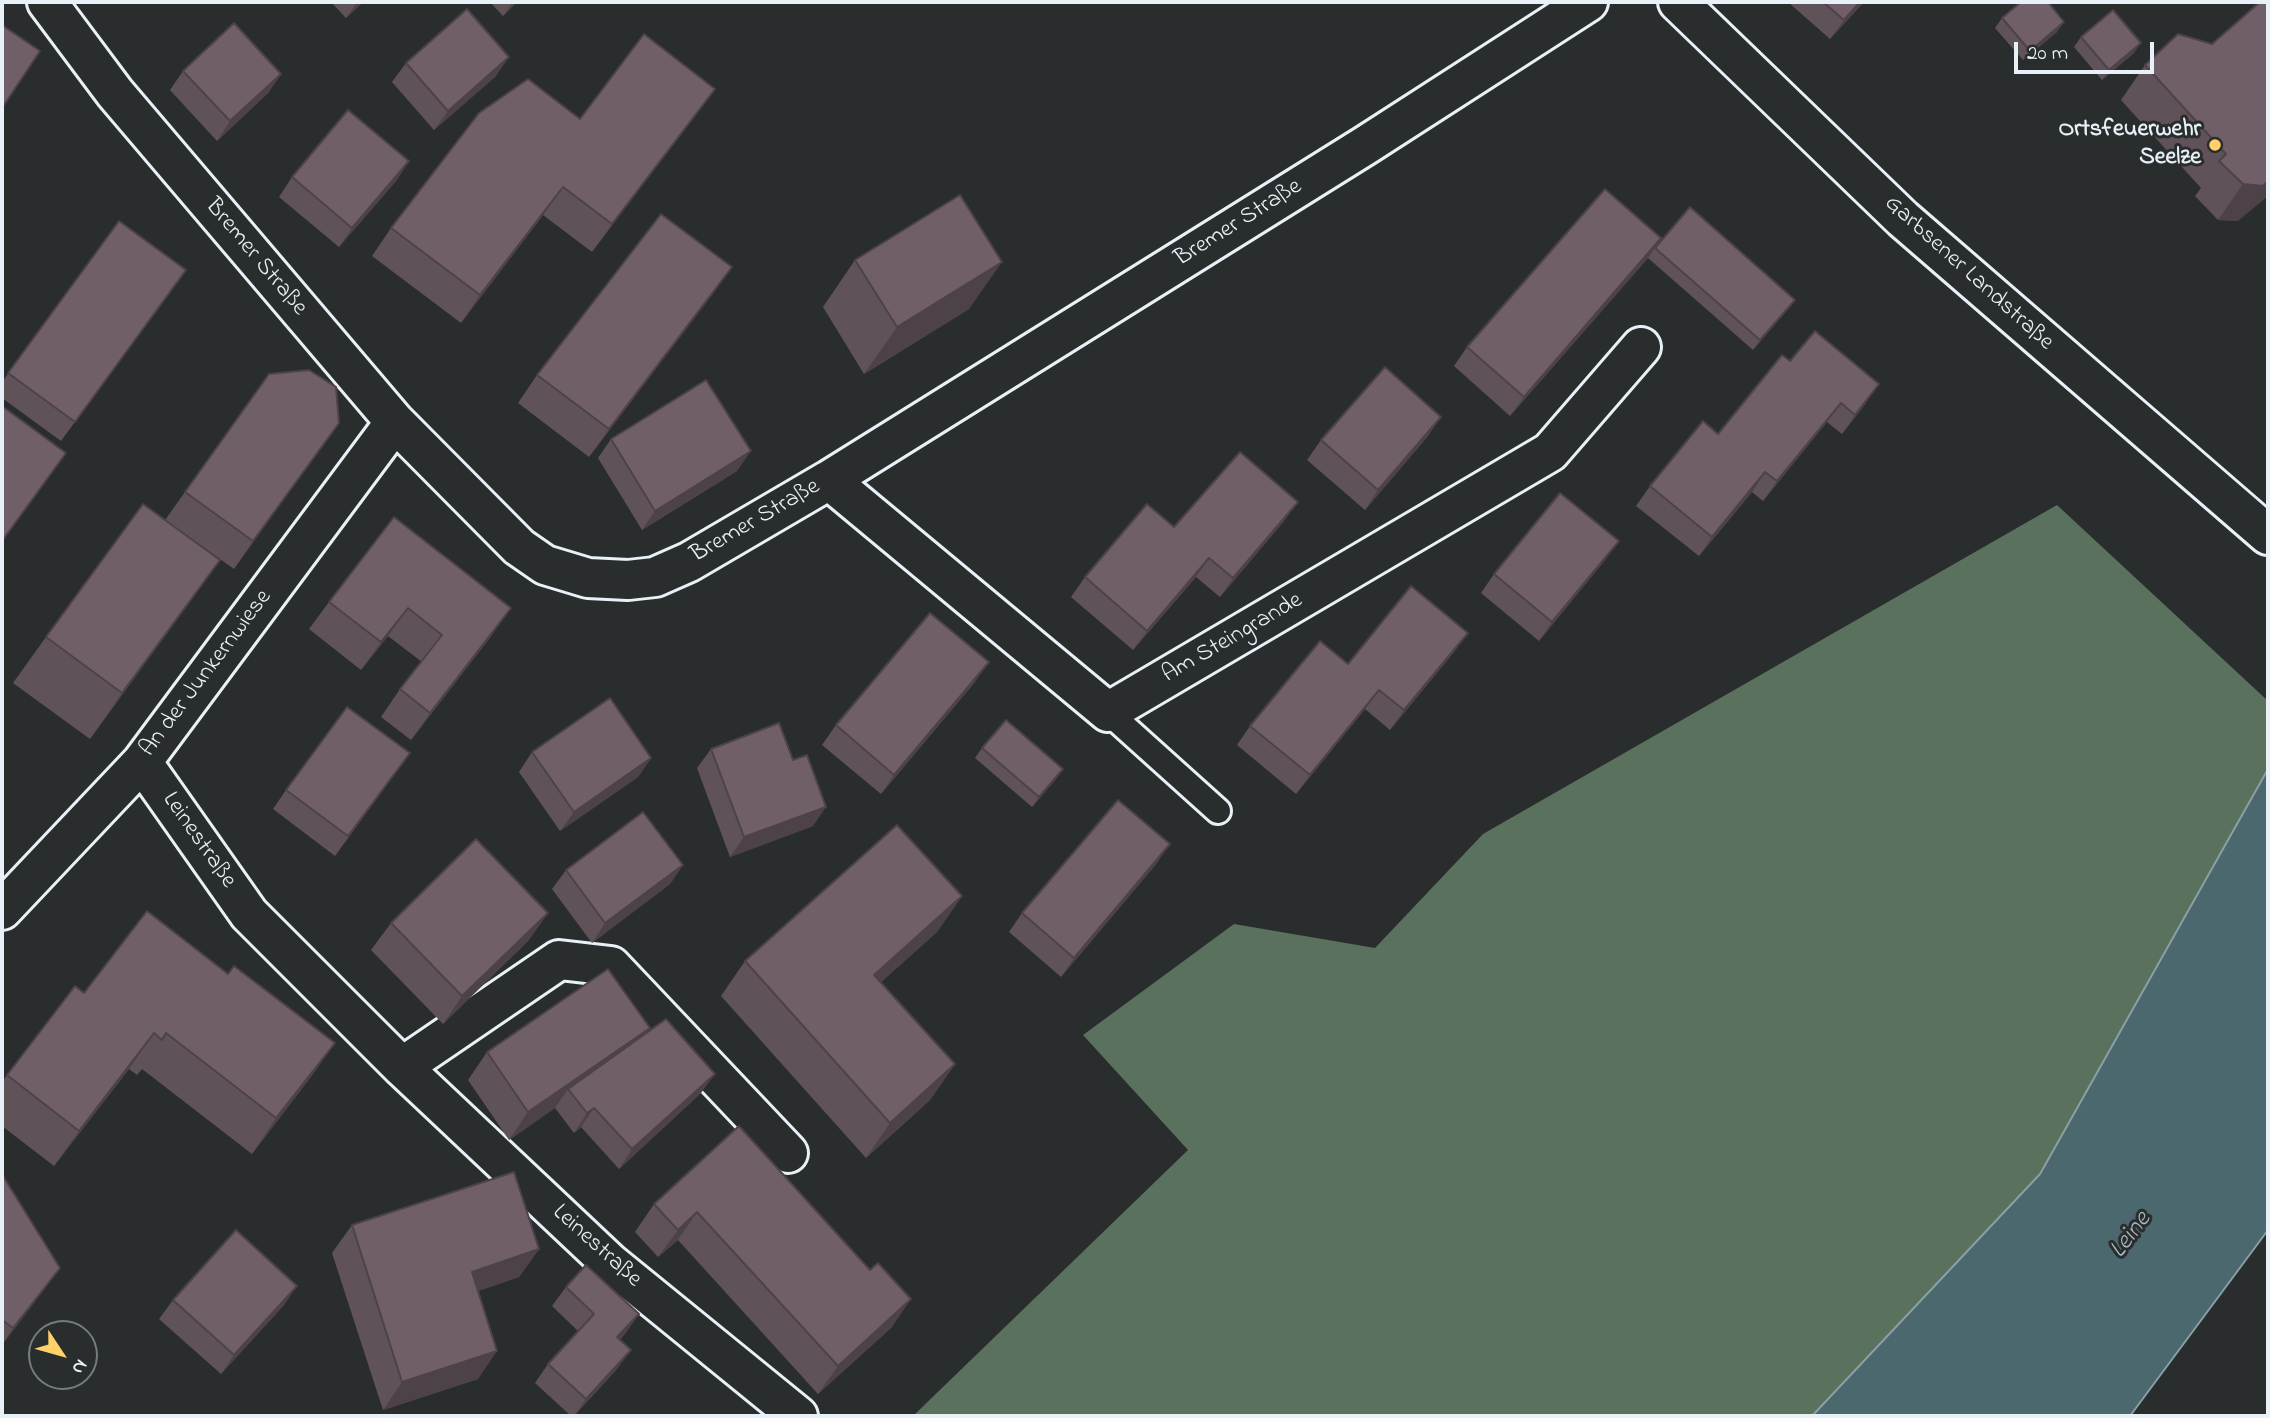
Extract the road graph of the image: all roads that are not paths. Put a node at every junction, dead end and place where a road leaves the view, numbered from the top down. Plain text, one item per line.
1 (47, 2) edge
2 (1588, 2) edge
3 (1678, 2) edge
4 (1641, 347) dead end
5 (395, 422) junction
6 (830, 480) junction
7 (2268, 535) edge
8 (1108, 712) junction
9 (142, 762) junction
10 (1217, 811) dead end
11 (2, 910) edge
12 (402, 1067) junction
13 (788, 1153) dead end
14 (798, 1416) edge

1 - 5 street, Bremer Straße
2 - 6 street, Bremer Straße
3 - 7 street, Garbsener Landstraße
4 - 8 street, Am Steingrande
5 - 6 street, Bremer Straße
5 - 9 street, An der Junkernwiese
6 - 8 street
8 - 10 lane
9 - 11 street, An der Junkernwiese
9 - 12 street, Leinestraße
12 - 13 street
12 - 14 street, Leinestraße

